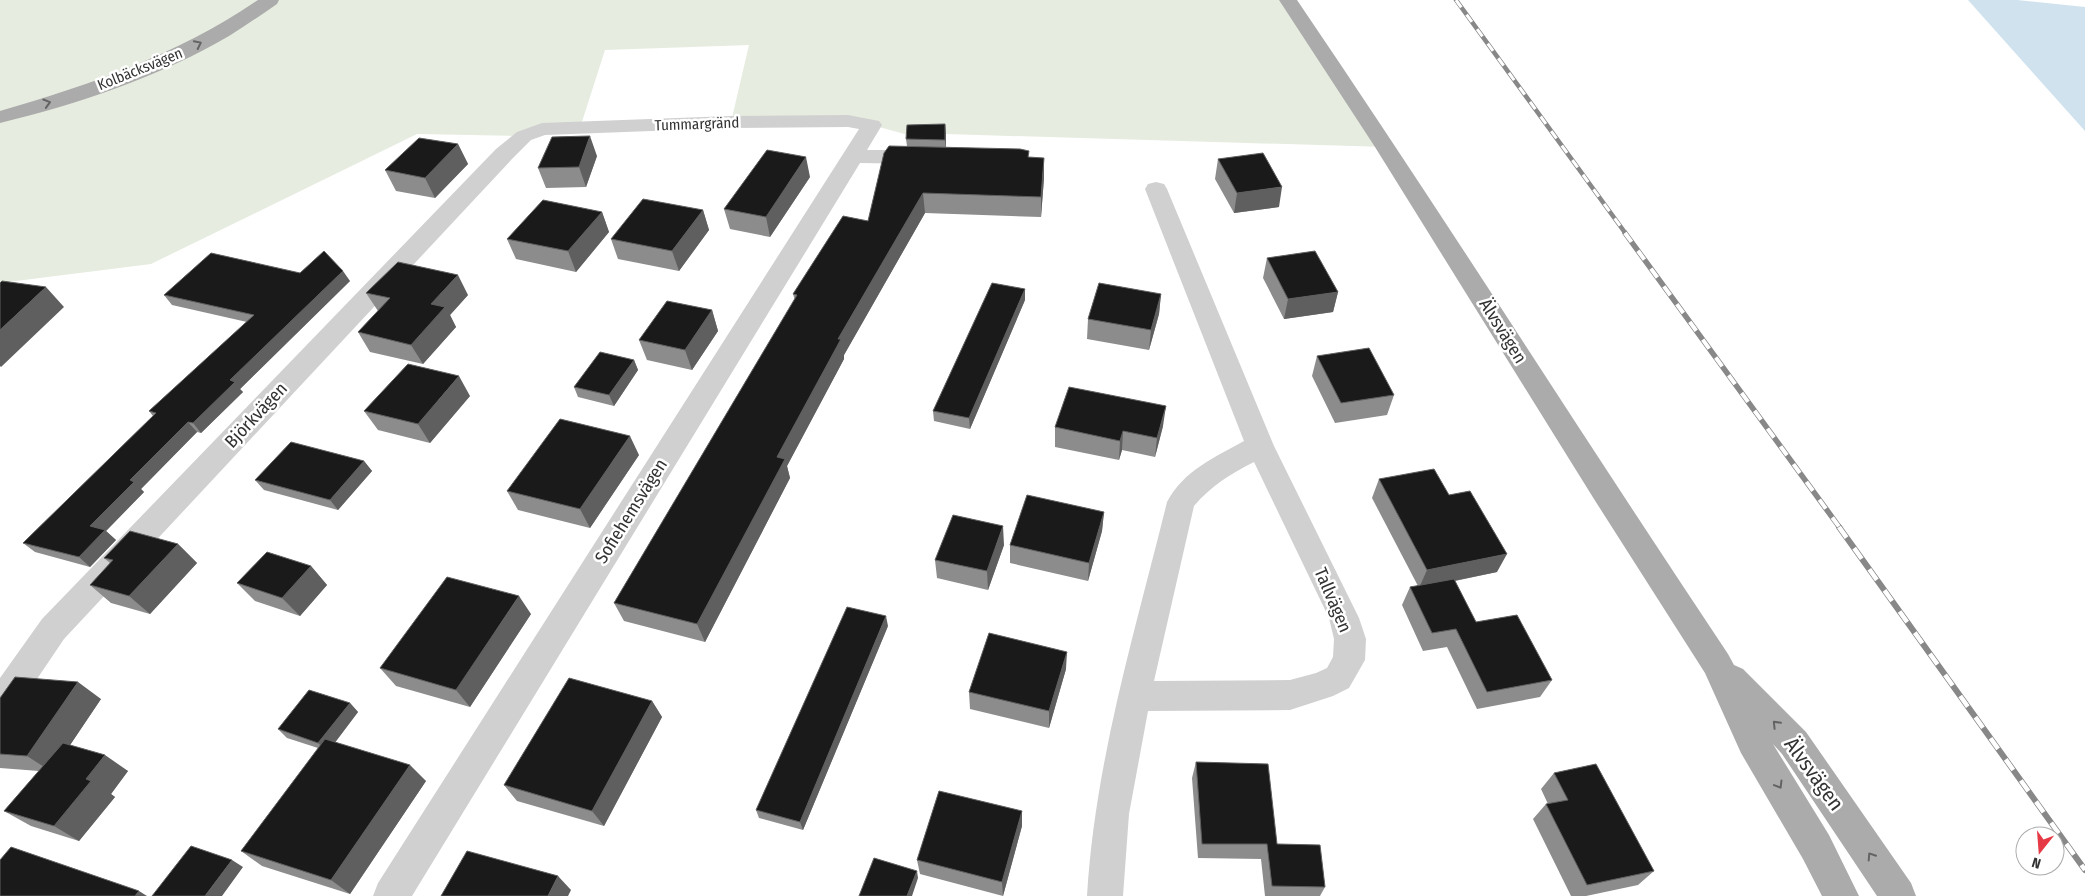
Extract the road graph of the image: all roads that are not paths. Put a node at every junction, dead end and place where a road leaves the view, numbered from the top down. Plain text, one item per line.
1 (250, 0) edge
2 (270, 0) edge
3 (1288, 0) edge
4 (0, 99) edge
5 (0, 117) edge
6 (872, 125) joint
7 (524, 136) joint
8 (852, 156) junction
9 (942, 158) edge
10 (1156, 189) dead end
11 (1260, 446) junction
12 (1716, 664) junction
13 (1136, 696) junction
14 (0, 705) edge
15 (391, 896) edge
16 (1105, 896) edge
17 (1841, 896) edge
18 (1898, 896) edge

1 - 4 main road, Kolbäcksvägen
5 -> 2 main road, Kolbäcksvägen
3 - 12 main road, Älvsvägen
6 - 7 street, Tummargränd
6 - 8 street, Sofiehemsvägen
7 - 14 street, Björkvägen
8 - 9 street
8 - 15 street, Sofiehemsvägen
10 - 11 street, Tallvägen
11 - 13 street
11 - 13 street, Tallvägen
12 -> 17 main road, Älvsvägen
18 -> 12 main road, Älvsvägen
13 - 16 street

